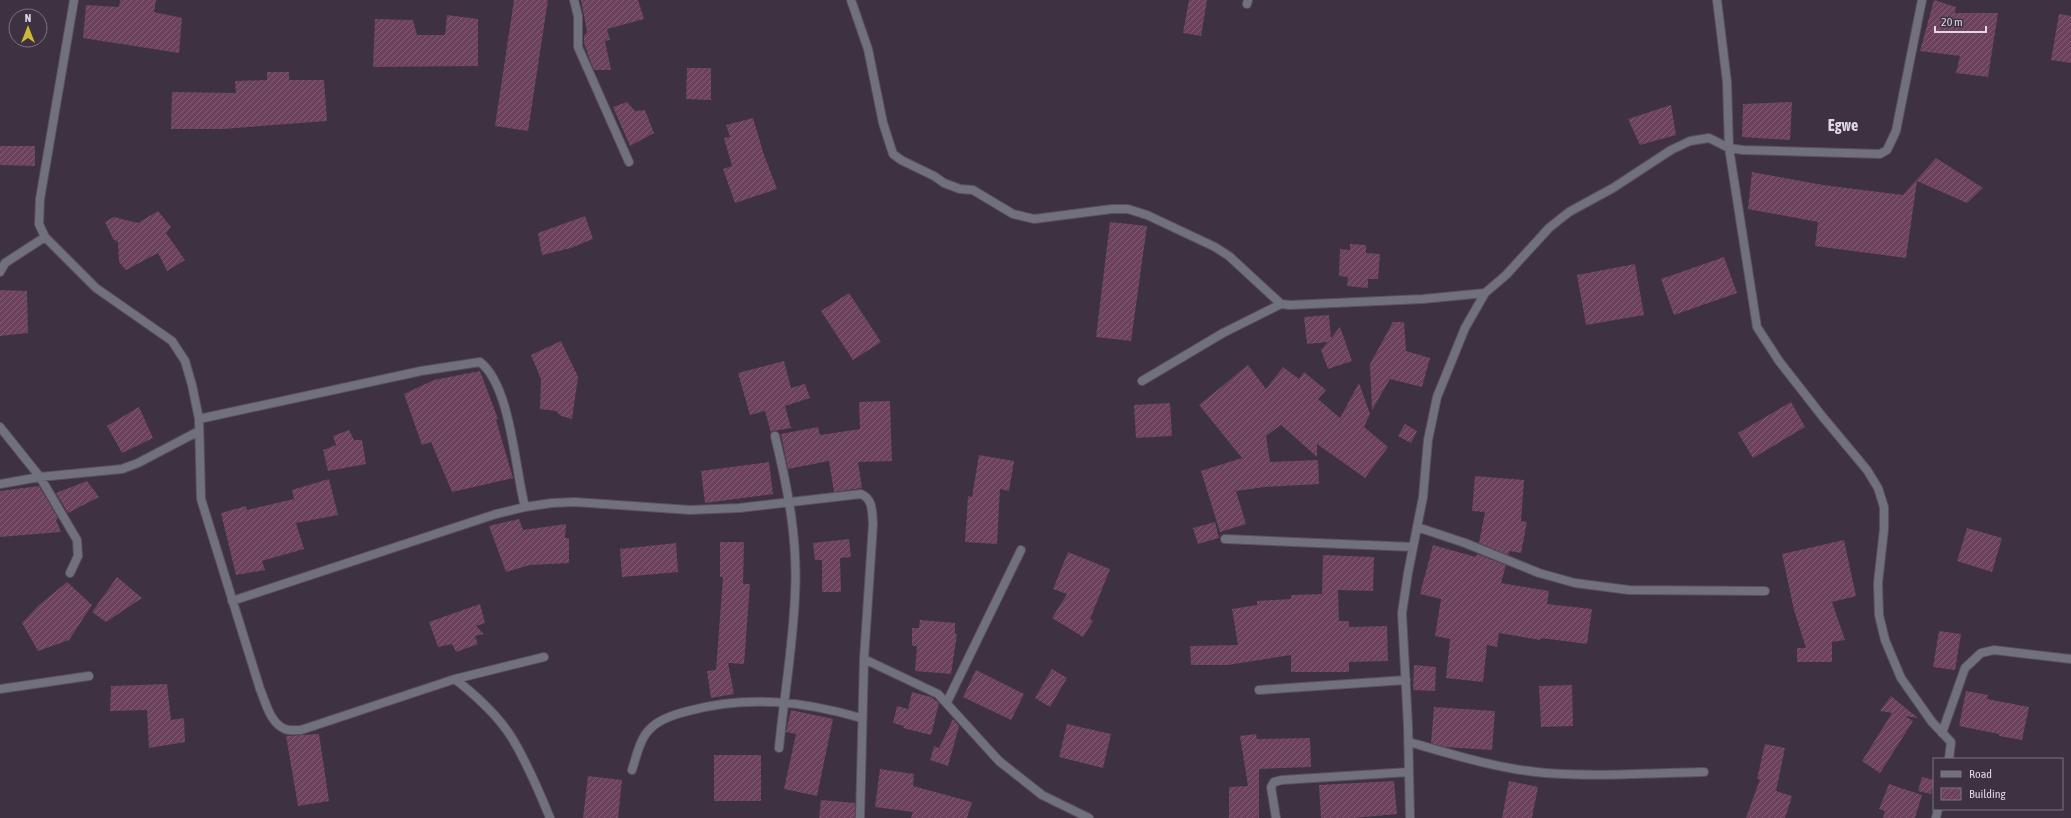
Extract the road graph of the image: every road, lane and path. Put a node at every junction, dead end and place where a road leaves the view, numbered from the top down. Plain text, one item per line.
1 (74, 0) edge
2 (574, 0) edge
3 (851, 0) edge
4 (1717, 0) edge
5 (1922, 0) edge
6 (1729, 148) junction
7 (629, 162) dead end
8 (45, 238) junction
9 (0, 272) edge
10 (1485, 293) junction
11 (1280, 304) junction
12 (1142, 381) dead end
13 (199, 420) junction
14 (0, 427) edge
15 (199, 431) junction
16 (775, 436) dead end
17 (40, 477) junction
18 (0, 484) edge
19 (790, 503) junction
20 (525, 507) junction
21 (1417, 527) junction
22 (1225, 539) dead end
23 (1413, 547) junction
24 (1021, 550) dead end
25 (70, 573) dead end
26 (1765, 591) dead end
27 (232, 601) junction
28 (544, 657) dead end
29 (864, 659) junction
30 (2071, 659) edge
31 (89, 676) dead end
32 (454, 679) junction
33 (1406, 680) junction
34 (0, 689) edge
35 (1259, 690) dead end
36 (947, 702) junction
37 (784, 703) junction
38 (861, 718) junction
39 (1942, 733) junction
40 (1409, 742) junction
41 (779, 748) dead end
42 (1949, 758) edge
43 (632, 770) dead end
44 (1409, 772) junction
45 (1704, 772) dead end
46 (550, 818) edge
47 (860, 818) edge
48 (1089, 818) edge
49 (1276, 818) edge
50 (1410, 818) edge

1 - 8 street
2 - 7 street
3 - 11 street
4 - 6 street
5 - 6 street
6 - 10 street
6 - 39 street
8 - 9 street
8 - 13 street
10 - 11 street
10 - 21 street
11 - 12 street
13 - 15 street
13 - 20 street
14 - 17 street
15 - 17 street
15 - 27 street
16 - 19 street
17 - 18 street
17 - 25 street
19 - 20 street
19 - 29 street
19 - 37 street
20 - 27 street
21 - 23 street
21 - 26 street
22 - 23 street
23 - 33 street
24 - 36 street
27 - 32 street
28 - 32 street
29 - 36 street
29 - 38 street
30 - 39 street
31 - 34 street
32 - 46 street
33 - 35 street
33 - 40 street
36 - 48 street
37 - 38 street
37 - 41 street
37 - 43 street
38 - 47 street
39 - 42 street
40 - 44 street
40 - 45 street
44 - 49 street
44 - 50 street

